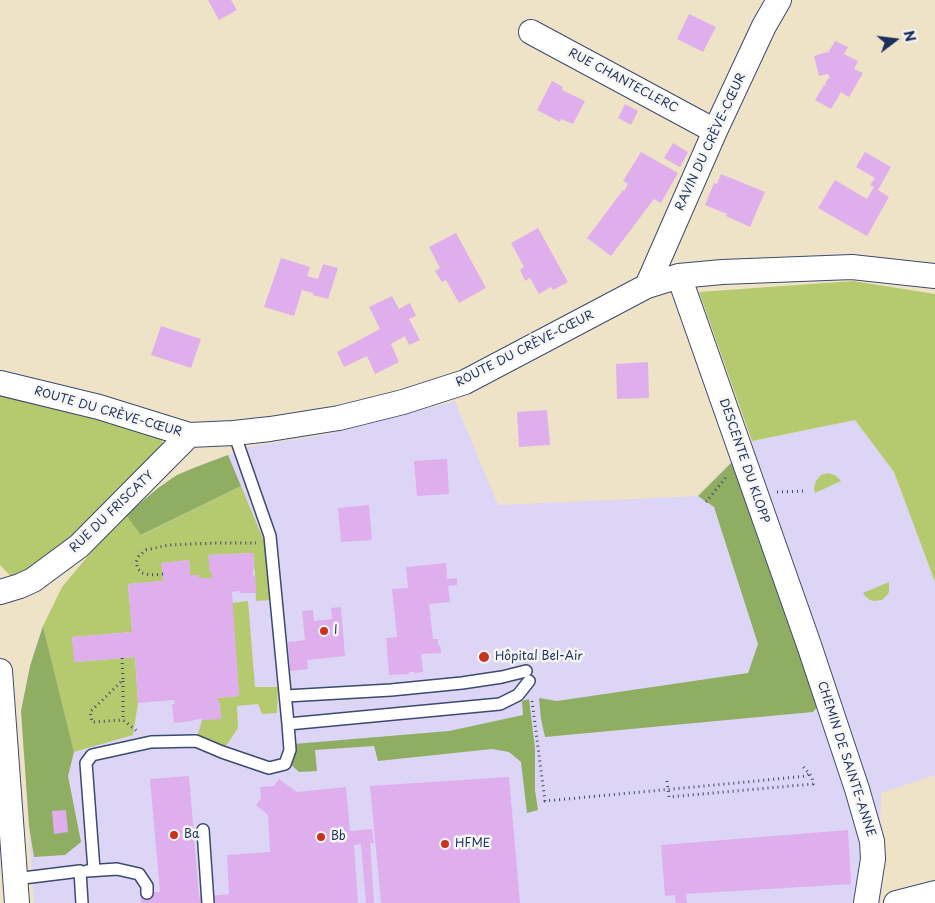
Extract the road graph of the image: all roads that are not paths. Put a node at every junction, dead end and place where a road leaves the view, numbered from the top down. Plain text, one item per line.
1 (779, 0) edge
2 (531, 32) dead end
3 (715, 131) junction
4 (679, 276) junction
5 (935, 276) edge
6 (647, 286) junction
7 (0, 383) edge
8 (234, 433) junction
9 (190, 435) junction
10 (0, 592) edge
11 (810, 645) joint
12 (0, 671) edge
13 (286, 696) junction
14 (288, 724) junction
15 (203, 830) dead end
16 (94, 870) junction
17 (80, 871) junction
18 (15, 879) junction
19 (148, 893) dead end
20 (935, 893) edge
21 (17, 903) edge
22 (82, 903) edge
23 (208, 903) edge
24 (866, 903) edge
25 (896, 903) edge

1 - 3 street, RAVIN DU CRÈVE-CŒUR
2 - 3 street, RUE CHANTECLERC
3 - 6 street, RAVIN DU CRÈVE-CŒUR
4 - 5 street, ROUTE DU CRÈVE-CŒUR
4 - 6 street, ROUTE DU CRÈVE-CŒUR
4 - 11 street, DESCENTE DU KLOPP
6 - 8 street, ROUTE DU CRÈVE-CŒUR
7 - 9 street, ROUTE DU CRÈVE-CŒUR
8 - 9 street, ROUTE DU CRÈVE-CŒUR
8 - 13 lane
9 - 10 street, RUE DU FRISCATY
11 - 24 street, CHEMIN DE SAINTE-ANNE
12 - 18 street
13 - 14 lane
13 - 14 lane
14 - 16 lane
15 - 23 lane
16 - 17 lane
16 - 19 lane
17 - 18 lane
17 - 22 lane
18 - 21 street
20 - 25 street

